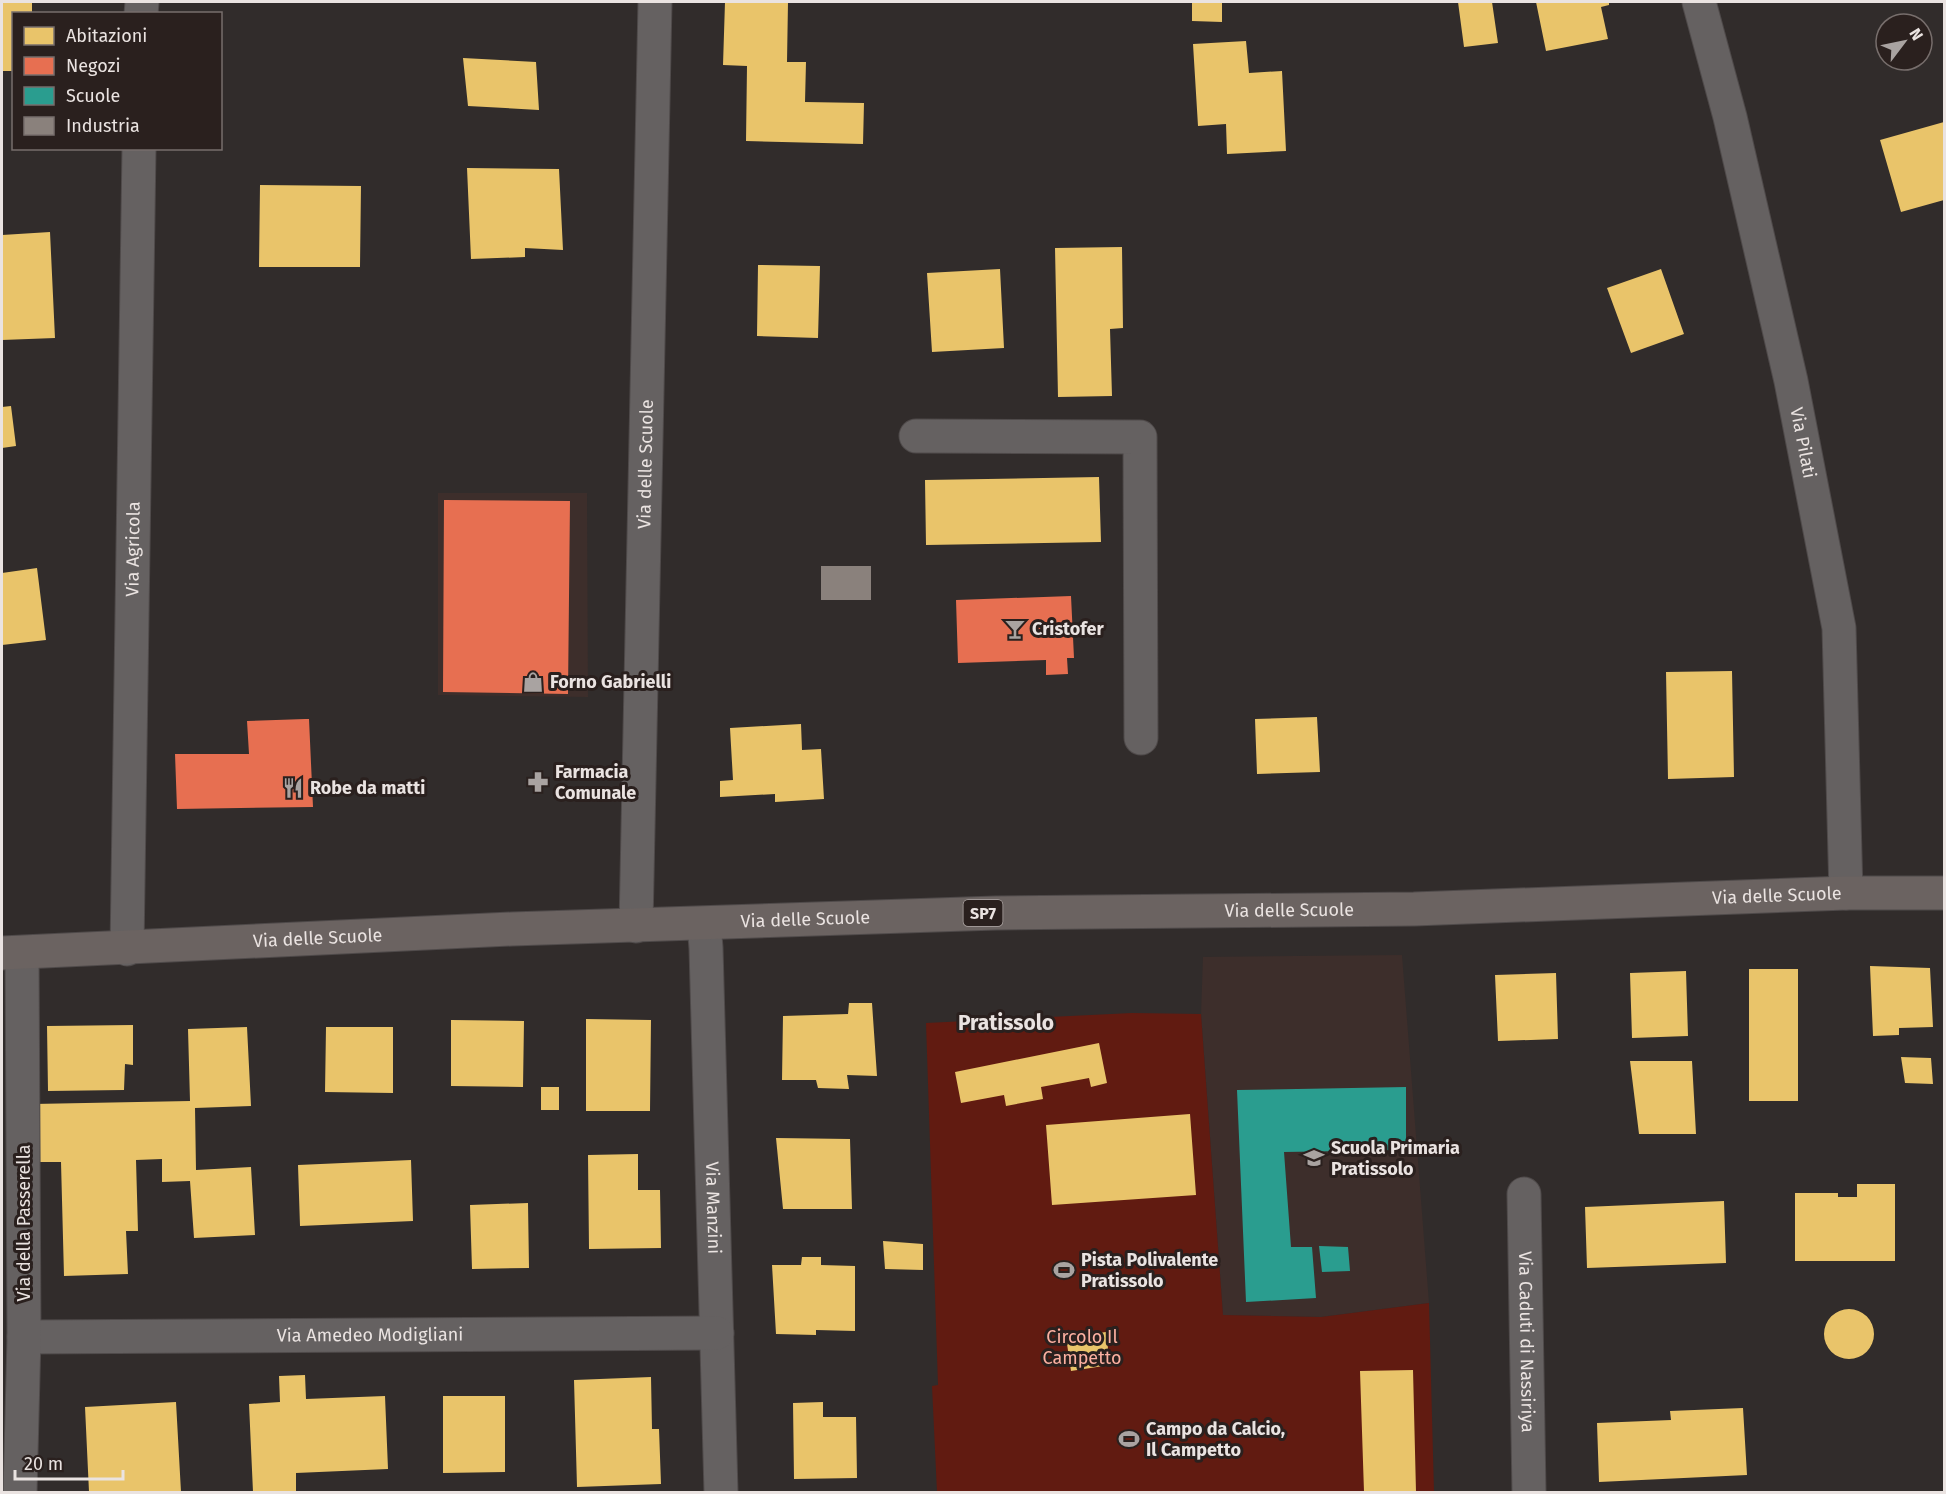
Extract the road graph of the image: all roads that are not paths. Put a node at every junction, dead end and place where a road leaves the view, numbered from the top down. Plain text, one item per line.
1 (655, 2) edge
2 (1699, 2) edge
3 (139, 150) edge
4 (916, 436) dead end
5 (1141, 738) dead end
6 (1846, 893) junction
7 (1944, 893) edge
8 (704, 924) junction
9 (636, 927) junction
10 (127, 949) junction
11 (12, 953) edge
12 (1524, 1194) dead end
13 (717, 1332) junction
14 (24, 1337) junction
15 (20, 1492) edge
16 (721, 1492) edge
17 (1529, 1492) edge

1 - 9 street, Via delle Scuole
2 - 6 street, Via Pilati
3 - 10 street, Via Agricola
4 - 5 street
6 - 7 main road, Via delle Scuole / SP7
6 - 8 main road, Via delle Scuole / SP7
8 - 9 main road, Via delle Scuole / SP7
8 - 13 street, Via Manzini
9 - 10 main road, Via delle Scuole / SP7
10 - 11 main road, Via delle Scuole / SP7
11 - 14 street, Via della Passerella
12 - 17 street, Via Caduti di Nassiriya
13 - 14 street, Via Amedeo Modigliani
13 - 16 street, Via Manzini
14 - 15 street, Via della Passerella

